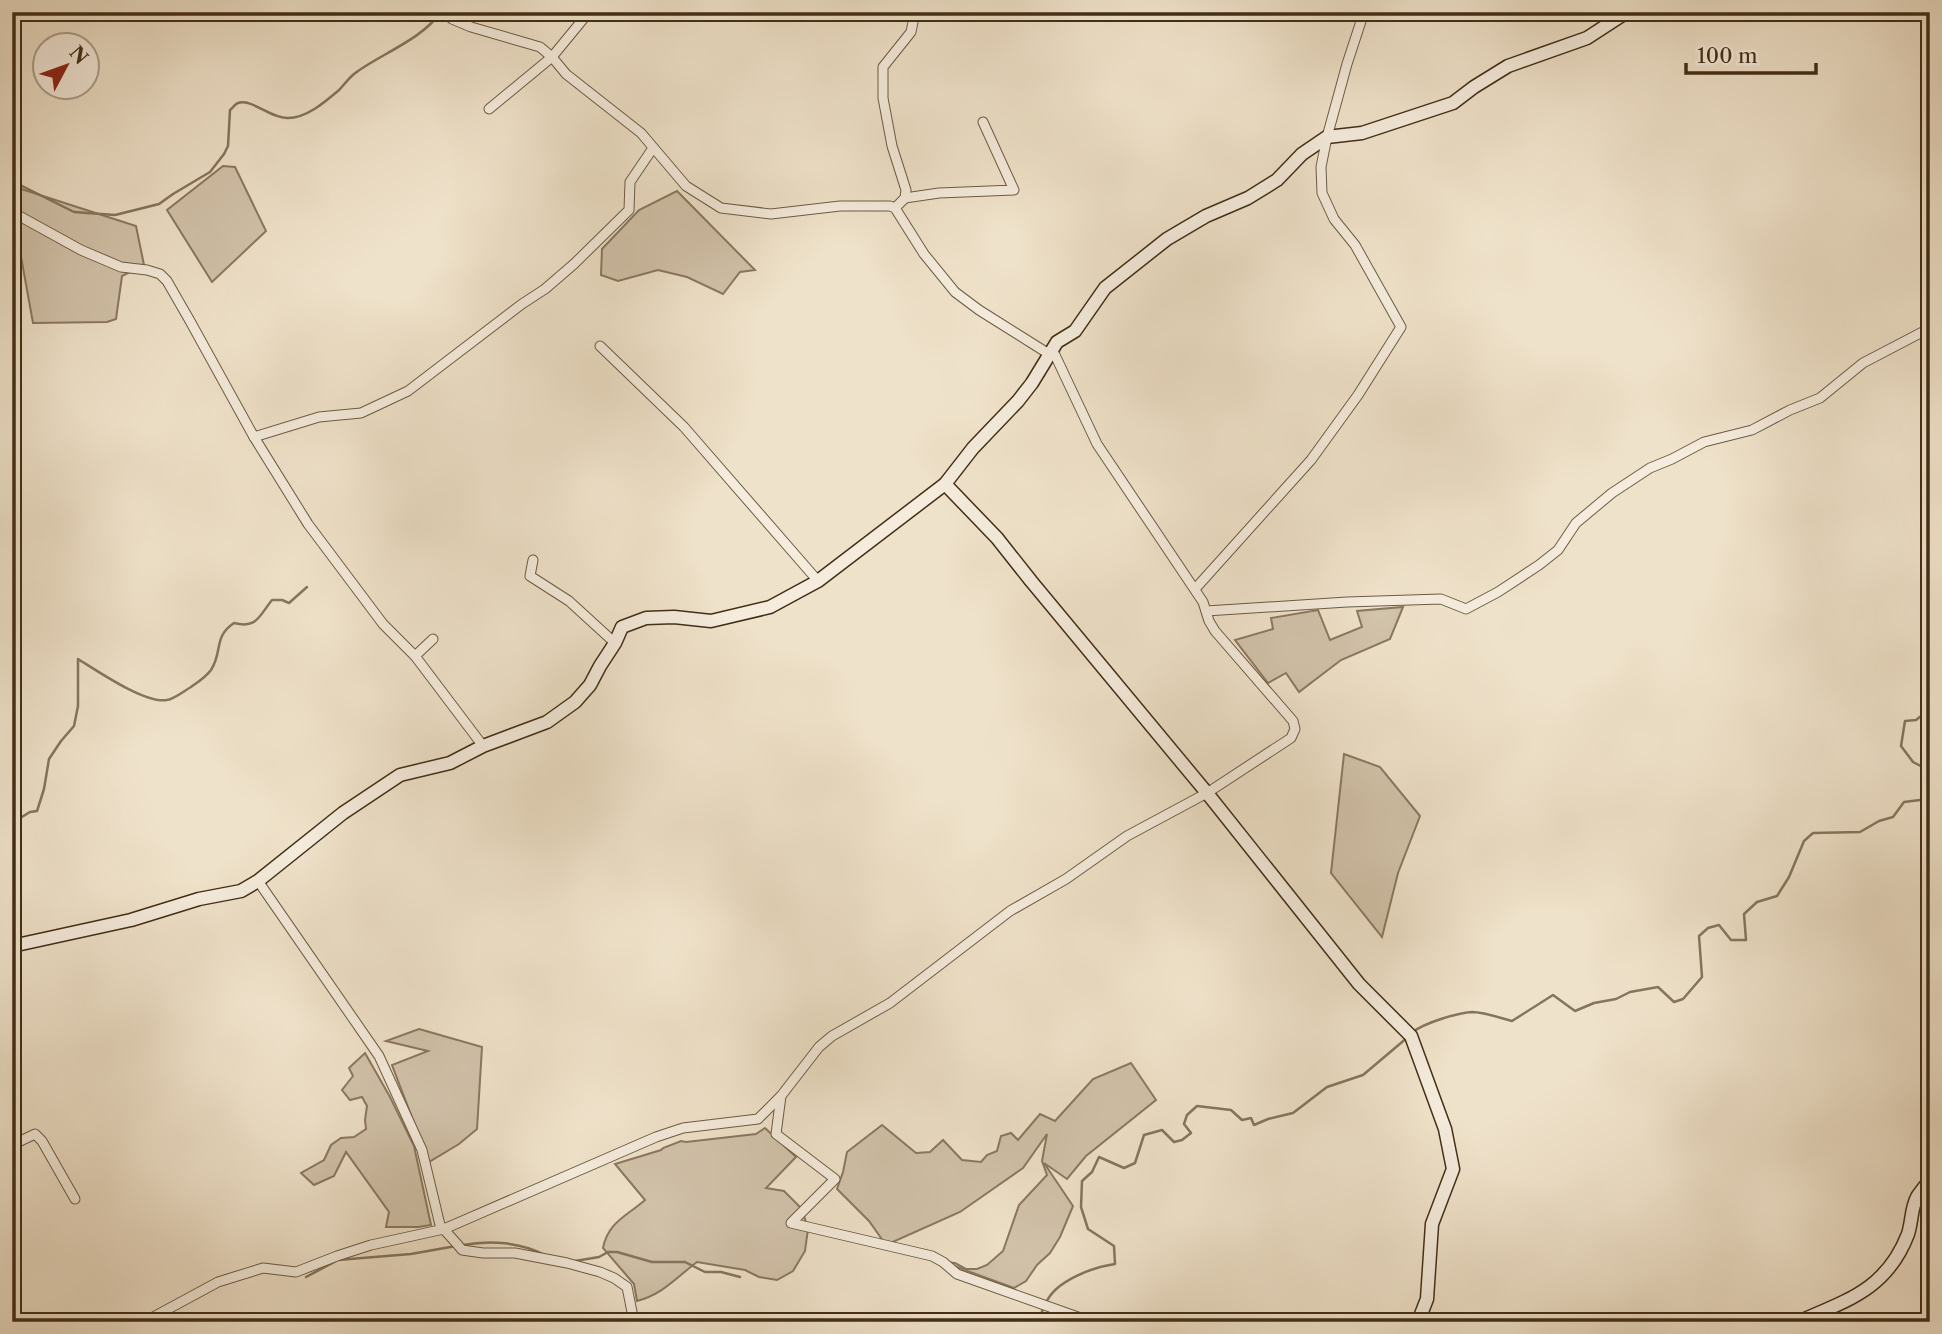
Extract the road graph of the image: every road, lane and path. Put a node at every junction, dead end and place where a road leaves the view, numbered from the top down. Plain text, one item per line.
1 (443, 12) edge
2 (589, 12) edge
3 (915, 12) edge
4 (1364, 12) edge
5 (1627, 12) edge
6 (552, 57) junction
7 (489, 110) dead end
8 (984, 122) dead end
9 (1327, 137) junction
10 (653, 148) junction
11 (905, 198) junction
12 (895, 208) junction
13 (12, 212) edge
14 (1930, 328) edge
15 (600, 346) dead end
16 (1049, 354) junction
17 (254, 437) junction
18 (944, 484) junction
19 (533, 560) dead end
20 (818, 581) junction
21 (1195, 589) junction
22 (1206, 611) junction
23 (433, 639) dead end
24 (615, 643) junction
25 (415, 656) junction
26 (482, 746) junction
27 (1207, 793) junction
28 (258, 881) junction
29 (12, 946) edge
30 (782, 1096) junction
31 (12, 1145) edge
32 (1930, 1180) edge
33 (75, 1199) dead end
34 (444, 1229) junction
35 (144, 1322) edge
36 (634, 1322) edge
37 (1092, 1322) edge
38 (1418, 1322) edge
39 (1798, 1322) edge

1 - 6 street
2 - 6 street
3 - 11 street
4 - 9 street
5 - 9 street
6 - 7 street
6 - 10 street
8 - 11 street
9 - 16 street
9 - 21 street
10 - 12 street
10 - 17 street
11 - 12 street
12 - 16 street
13 - 17 street
14 - 22 street
15 - 20 street
16 - 18 street
16 - 21 street
17 - 25 street
18 - 20 street
18 - 27 street
19 - 24 street
20 - 24 street
21 - 22 street
22 - 27 street
23 - 25 street
24 - 26 street
25 - 26 street
26 - 28 street
27 - 30 street
27 - 38 street
28 - 29 street
28 - 34 street
30 - 34 street
30 - 37 street
31 - 33 street
32 - 39 street
34 - 35 street
34 - 36 street

